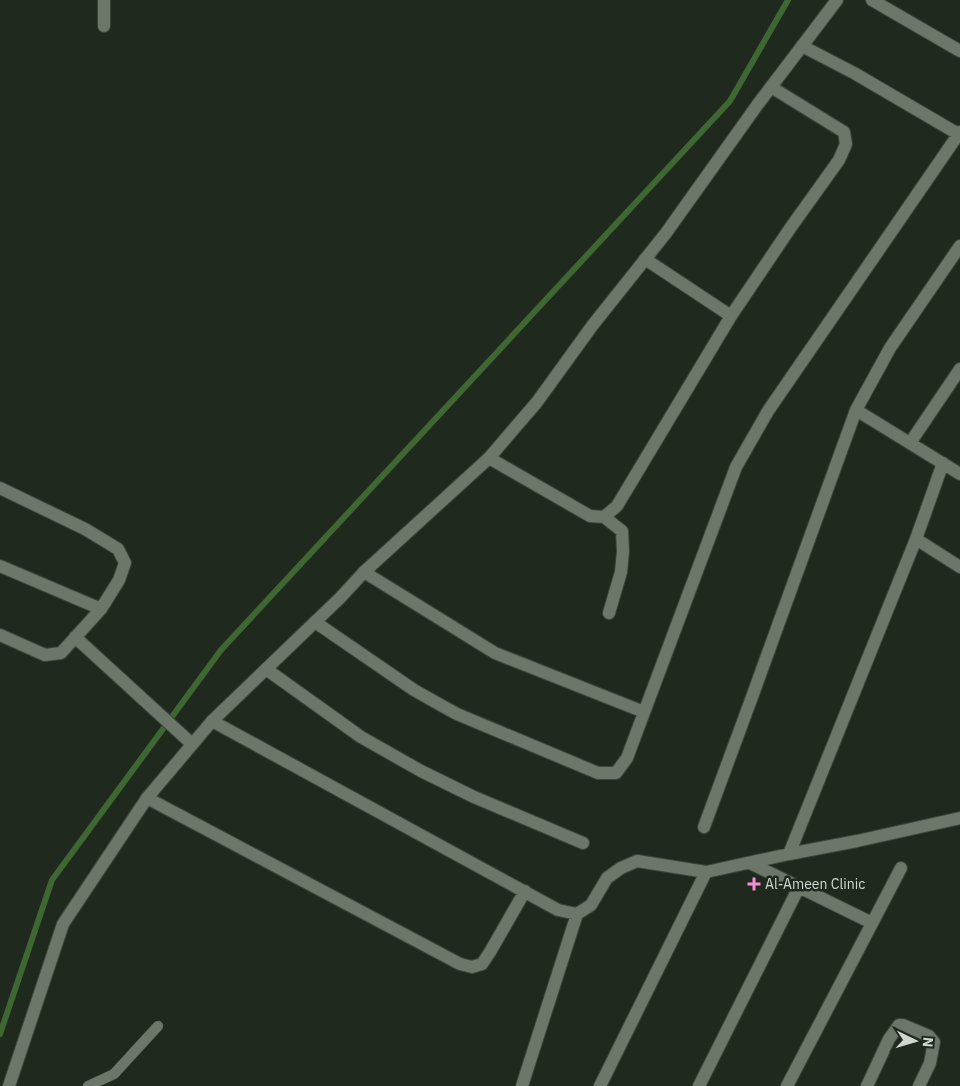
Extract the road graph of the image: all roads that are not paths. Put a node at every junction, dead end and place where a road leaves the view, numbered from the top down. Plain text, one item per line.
1 (104, 0) edge
2 (837, 0) edge
3 (872, 0) edge
4 (104, 26) dead end
5 (802, 46) junction
6 (960, 51) edge
7 (771, 87) junction
8 (960, 134) edge
9 (960, 246) edge
10 (645, 259) junction
11 (732, 316) junction
12 (960, 369) edge
13 (856, 410) junction
14 (910, 443) junction
15 (489, 458) junction
16 (943, 463) junction
17 (960, 474) edge
18 (0, 488) edge
19 (604, 517) junction
20 (916, 539) junction
21 (0, 566) edge
22 (960, 567) edge
23 (364, 572) junction
24 (101, 609) junction
25 (609, 613) dead end
26 (315, 622) junction
27 (0, 635) edge
28 (75, 637) junction
29 (266, 669) junction
30 (644, 712) junction
31 (212, 721) junction
32 (192, 744) junction
33 (147, 798) junction
34 (960, 818) edge
35 (704, 827) dead end
36 (583, 843) dead end
37 (789, 854) junction
38 (750, 863) junction
39 (901, 868) dead end
40 (706, 872) junction
41 (799, 887) junction
42 (524, 891) junction
43 (577, 914) junction
44 (872, 923) junction
45 (158, 1026) dead end
46 (10, 1086) edge
47 (88, 1086) edge
48 (522, 1086) edge
49 (600, 1086) edge
50 (699, 1086) edge
51 (787, 1086) edge
52 (867, 1086) edge
53 (919, 1086) edge

1 - 4 street
2 - 5 street
3 - 6 street
5 - 7 street
5 - 8 street
7 - 10 street
7 - 11 street
8 - 30 street
9 - 13 street
10 - 11 street
10 - 15 street
11 - 19 street
12 - 14 street
13 - 14 street
13 - 35 street
14 - 16 street
15 - 19 street
15 - 23 street
16 - 17 street
16 - 20 street
18 - 24 street
19 - 25 street
20 - 22 street
20 - 37 street
21 - 24 street
23 - 26 street
23 - 30 street
24 - 28 street
26 - 29 street
26 - 30 street
27 - 28 street
28 - 32 street
29 - 31 street
29 - 36 street
31 - 32 street
31 - 42 street
32 - 33 street
33 - 42 street
33 - 46 street
34 - 37 street
37 - 38 street
38 - 40 street
38 - 41 street
39 - 44 street
40 - 43 street
40 - 49 street
41 - 44 street
41 - 50 street
42 - 43 street
43 - 48 street
44 - 51 street
45 - 47 lane
52 - 53 street

